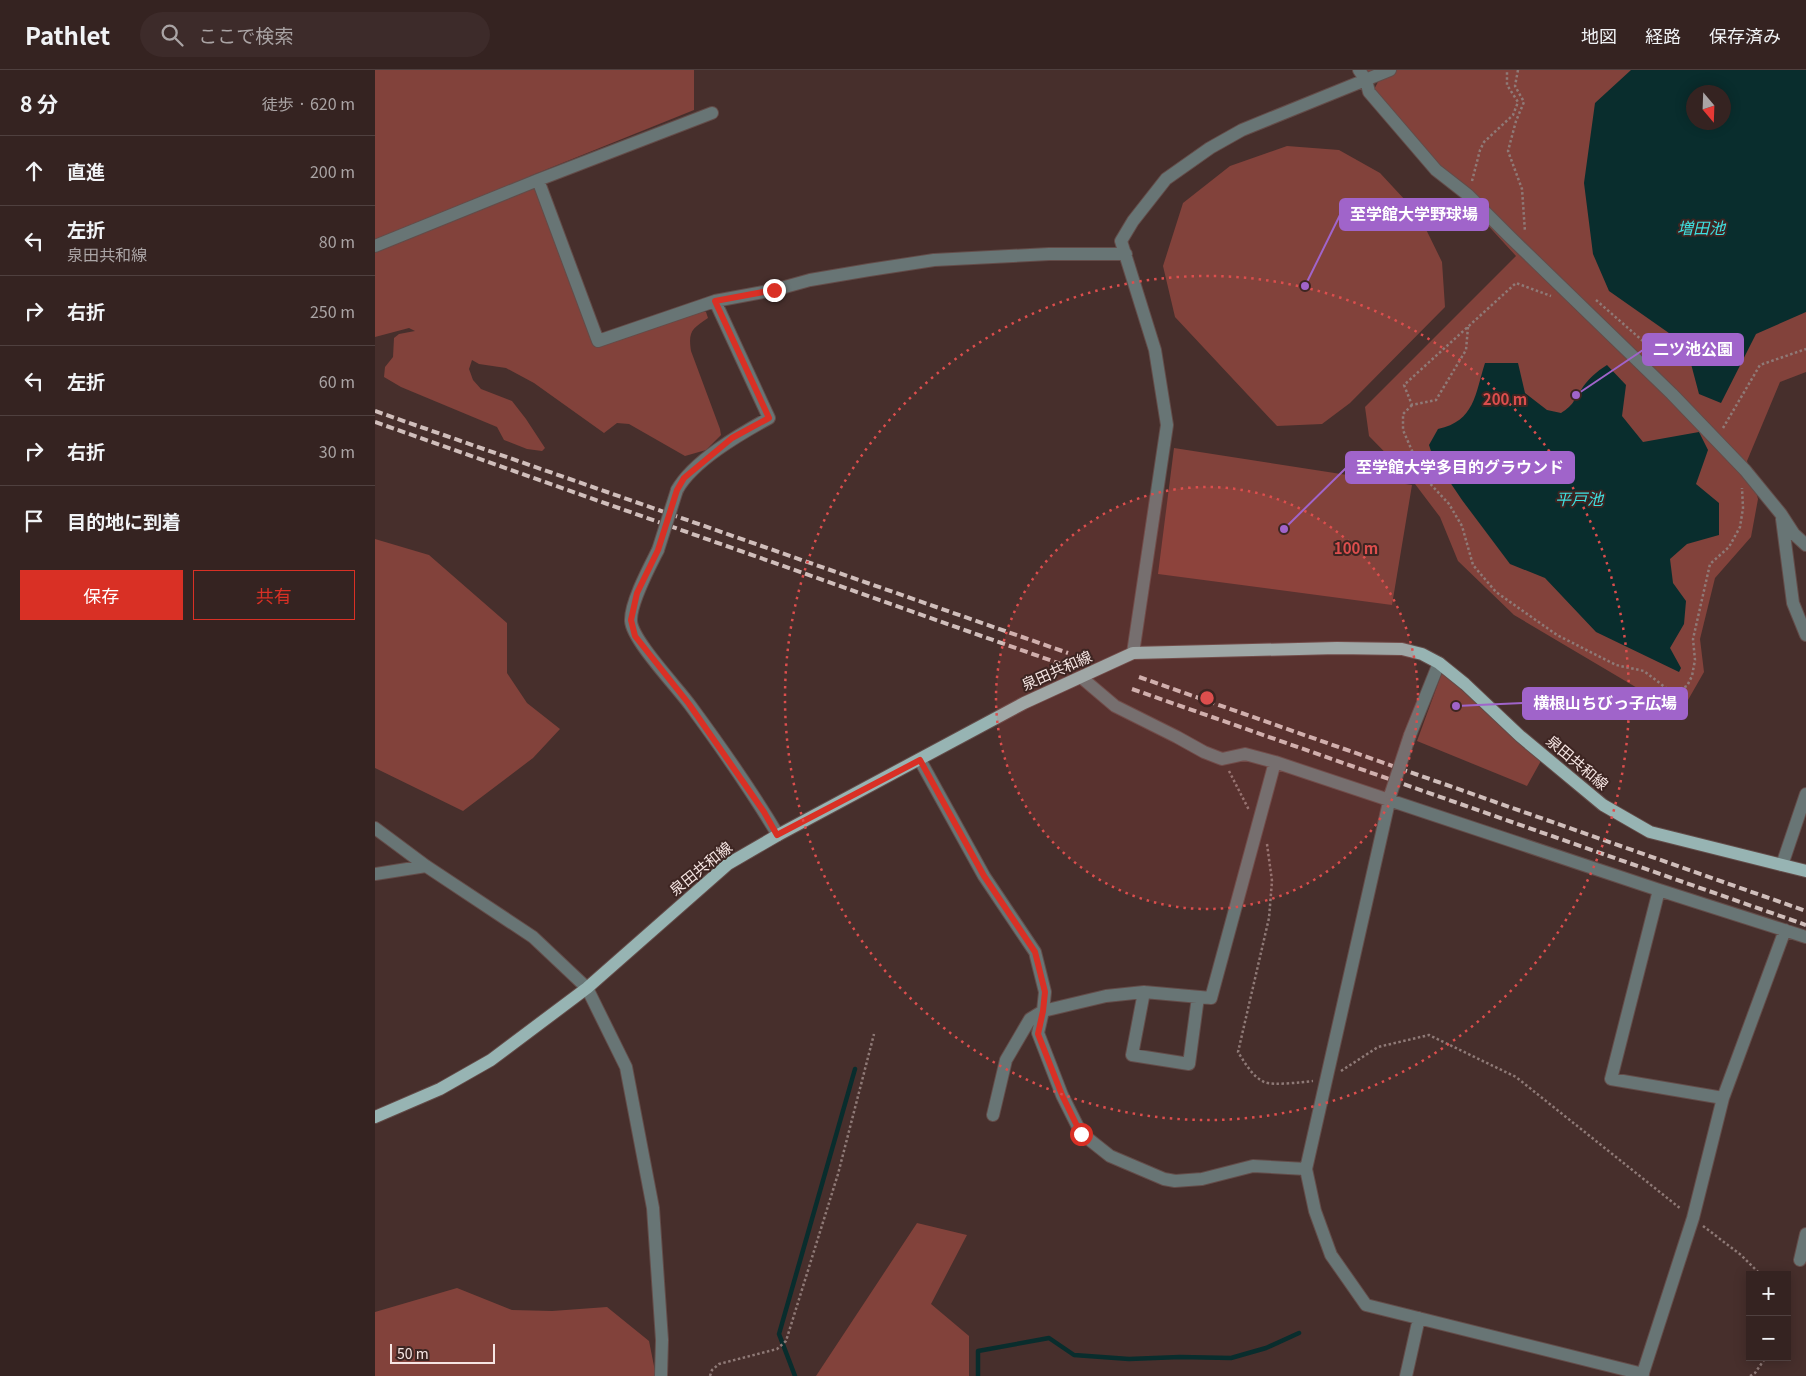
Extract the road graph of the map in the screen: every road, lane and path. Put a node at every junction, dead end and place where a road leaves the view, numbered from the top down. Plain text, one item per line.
1 (1390, 70) edge
2 (1507, 70) edge
3 (1518, 70) edge
4 (1363, 75) edge
5 (713, 113) dead end
6 (538, 180) junction
7 (1468, 195) junction
8 (1531, 238) dead end
9 (375, 246) edge
10 (1126, 254) junction
11 (1515, 283) dead end
12 (715, 301) junction
13 (1468, 327) junction
14 (1806, 349) edge
15 (1412, 404) junction
16 (1716, 440) junction
17 (1745, 470) junction
18 (1781, 514) junction
19 (1806, 545) edge
20 (1806, 635) edge
21 (1133, 653) junction
22 (1439, 663) junction
23 (1082, 678) junction
24 (1222, 759) junction
25 (920, 760) junction
26 (1275, 762) junction
27 (1806, 794) edge
28 (1390, 797) junction
29 (375, 828) edge
30 (1257, 828) junction
31 (777, 835) junction
32 (426, 866) junction
33 (1782, 866) junction
34 (1806, 871) edge
35 (375, 874) edge
36 (1659, 890) junction
37 (1785, 930) junction
38 (1806, 937) edge
39 (587, 988) junction
40 (1144, 992) junction
41 (1198, 997) junction
42 (1043, 1011) junction
43 (874, 1034) dead end
44 (1327, 1079) junction
45 (1723, 1098) junction
46 (993, 1115) dead end
47 (375, 1117) edge
48 (1306, 1169) junction
49 (1693, 1218) junction
50 (1806, 1234) edge
51 (1799, 1260) dead end
52 (1757, 1271) edge
53 (1419, 1318) junction
54 (1763, 1361) edge
55 (1642, 1375) edge
56 (661, 1376) edge
57 (710, 1376) edge
58 (1406, 1376) edge
59 (1750, 1376) edge

1 - 4 street
2 - 7 path
3 - 8 path
4 - 7 street
4 - 10 street
5 - 6 street
6 - 9 street
6 - 12 street
7 - 16 street
10 - 12 street
10 - 21 street
11 - 13 path
12 - 31 street, bridge
13 - 15 path
13 - 15 path
14 - 16 path
15 - 17 path
16 - 17 street
17 - 18 street
18 - 19 street
18 - 20 street
21 - 22 main road, 泉田共和線
21 - 23 main road, 泉田共和線
22 - 28 street, bridge
22 - 33 main road, 泉田共和線
23 - 24 street
23 - 25 main road, 泉田共和線
24 - 26 street
24 - 30 path
25 - 31 main road, 泉田共和線
25 - 42 street
26 - 28 street
26 - 30 street
27 - 33 street
28 - 36 street
28 - 44 street
29 - 32 street
30 - 41 street
30 - 44 path
31 - 39 main road, 泉田共和線
32 - 35 street
32 - 39 street
33 - 34 main road, 泉田共和線
36 - 37 street
36 - 45 street
37 - 38 street
37 - 45 street
39 - 47 main road, 泉田共和線
39 - 56 street
40 - 41 street
40 - 41 street
40 - 42 street
42 - 46 street
42 - 48 street
43 - 57 path
44 - 48 street
44 - 49 path
45 - 49 street
48 - 53 street
49 - 52 path
49 - 55 street
50 - 51 street
53 - 55 street
53 - 58 street
54 - 59 path

